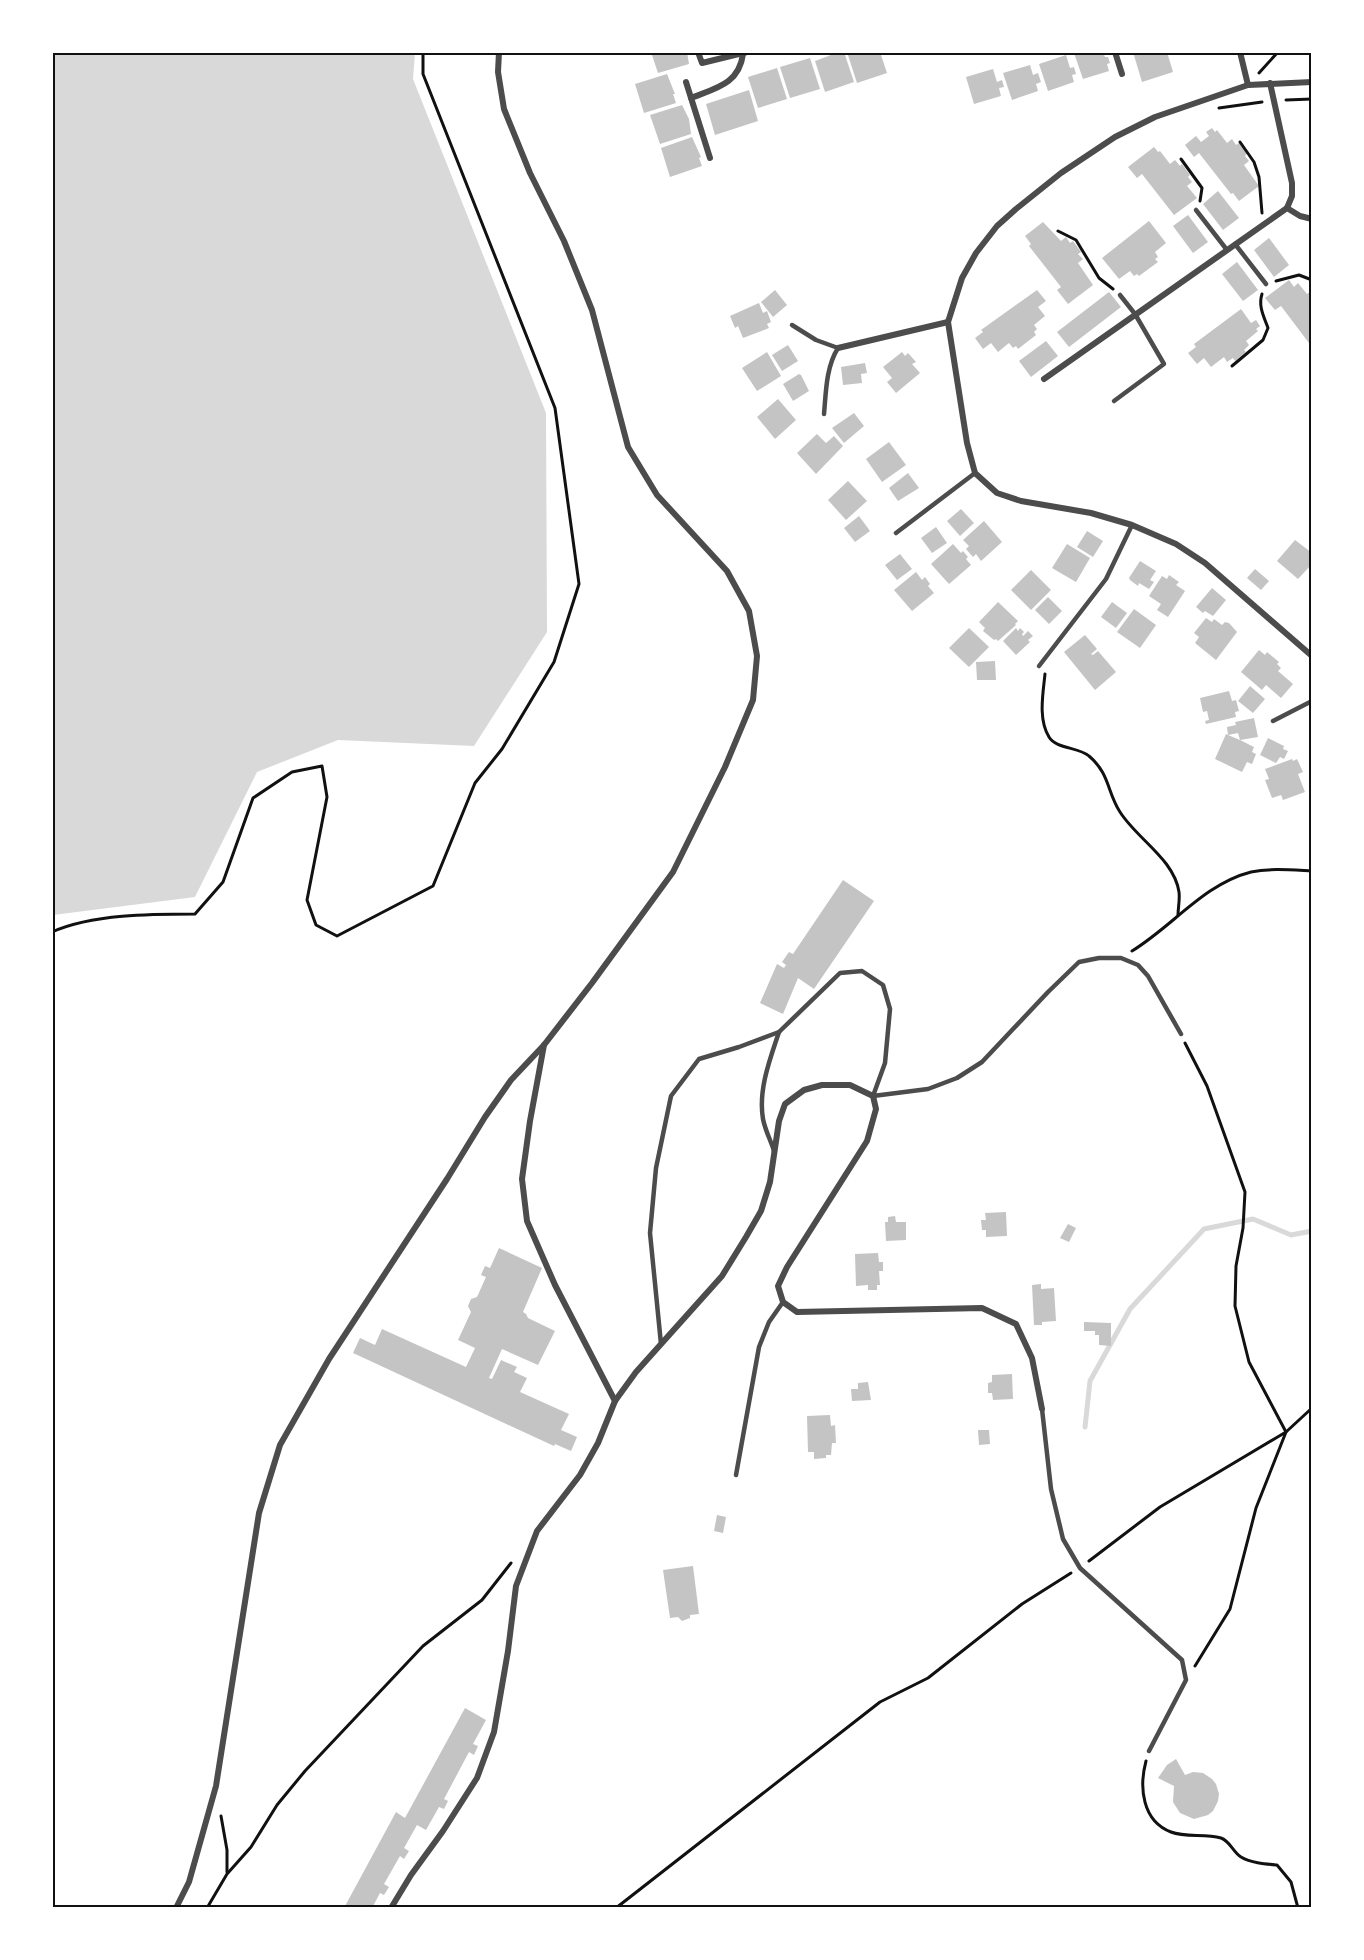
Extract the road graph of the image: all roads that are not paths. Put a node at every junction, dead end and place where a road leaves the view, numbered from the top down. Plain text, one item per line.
1 (499, 52) edge
2 (698, 52) edge
3 (1115, 52) edge
4 (1240, 52) edge
5 (745, 53) edge
6 (1122, 74) dead end
7 (686, 82) dead end
8 (1311, 82) edge
9 (1270, 83) junction
10 (1248, 85) junction
11 (691, 98) junction
12 (710, 158) dead end
13 (1287, 208) junction
14 (1196, 210) road end
15 (1311, 219) edge
16 (1235, 244) junction
17 (1227, 250) junction
18 (1266, 284) road end
19 (1120, 294) road end
20 (1135, 314) junction
21 (948, 322) junction
22 (792, 325) dead end
23 (838, 348) junction
24 (1044, 379) dead end
25 (1114, 401) dead end
26 (824, 414) dead end
27 (975, 473) junction
28 (1132, 525) junction
29 (896, 533) dead end
30 (1311, 656) edge
31 (1038, 666) dead end
32 (1311, 701) edge
33 (1273, 721) dead end
34 (779, 1032) junction
35 (1181, 1034) road end
36 (544, 1045) junction
37 (873, 1096) junction
38 (774, 1151) junction
39 (783, 1302) junction
40 (661, 1344) junction
41 (615, 1401) junction
42 (1042, 1409) joint
43 (736, 1475) dead end
44 (1149, 1751) road end
45 (176, 1908) edge
46 (391, 1908) edge

1 - 36 street
2 - 5 street
3 - 6 street
4 - 10 street
5 - 11 street
7 - 11 street
8 - 9 street
9 - 10 street
9 - 13 street
10 - 21 street
11 - 12 street
13 - 15 street
13 - 16 street
14 - 17 lane
16 - 17 street
16 - 18 lane
17 - 20 street
19 - 20 lane
20 - 24 street
20 - 25 lane
21 - 23 street
21 - 27 street
22 - 23 lane
23 - 26 lane
27 - 28 street
27 - 29 lane
28 - 30 street
28 - 31 lane
32 - 33 lane
34 - 37 lane
34 - 38 lane
34 - 40 lane
35 - 37 lane
36 - 41 street
36 - 45 street
37 - 38 street
37 - 39 street
38 - 40 street
39 - 42 street
39 - 43 lane
40 - 41 street
41 - 46 street
42 - 44 lane

